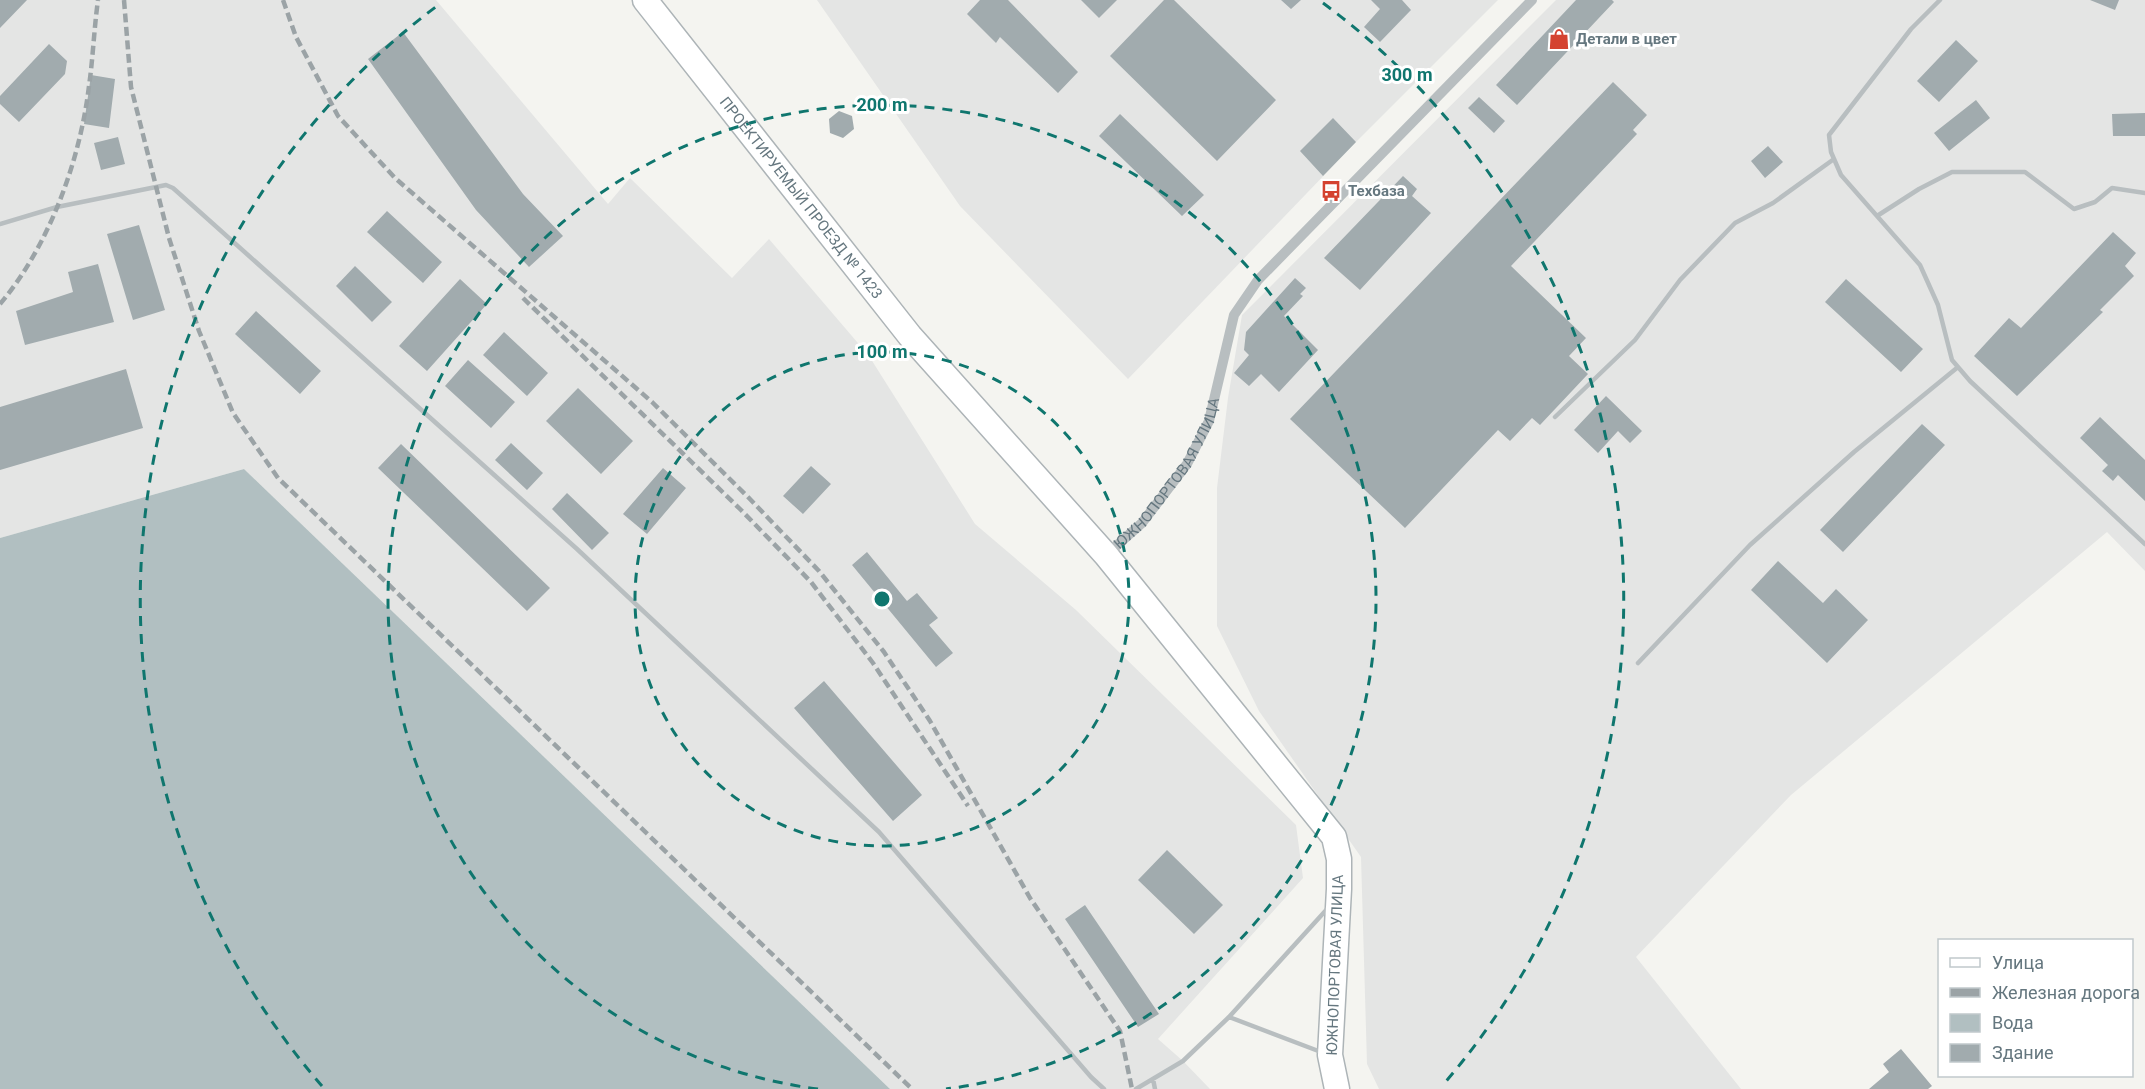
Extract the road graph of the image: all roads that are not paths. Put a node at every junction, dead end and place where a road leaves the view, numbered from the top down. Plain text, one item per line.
1 (645, 0) edge
2 (1532, 0) edge
3 (1940, 0) edge
4 (1834, 159) junction
5 (2145, 193) edge
6 (1877, 216) junction
7 (0, 224) edge
8 (1958, 367) junction
9 (1555, 417) dead end
10 (2145, 544) edge
11 (1106, 555) junction
12 (1638, 663) dead end
13 (1338, 897) junction
14 (1229, 1017) junction
15 (1329, 1055) junction
16 (1153, 1079) junction
17 (1104, 1089) edge
18 (1136, 1089) edge
19 (1155, 1089) edge
20 (1337, 1089) edge

1 - 11 main road, ПРОЕКТИРУЕМЫЙ ПРОЕЗД № 1423
2 - 11 street, ЮЖНОПОРТОВАЯ УЛИЦА
3 - 4 lane
4 - 6 lane
4 - 9 lane
5 - 6 lane
6 - 8 lane
7 - 17 lane
8 - 10 lane
8 - 12 lane
11 - 13 main road, ЮЖНОПОРТОВАЯ УЛИЦА
13 - 14 lane
13 - 15 main road, ЮЖНОПОРТОВАЯ УЛИЦА
14 - 15 lane
14 - 16 lane
15 - 20 main road, ЮЖНОПОРТОВАЯ УЛИЦА
16 - 18 lane
16 - 19 lane

